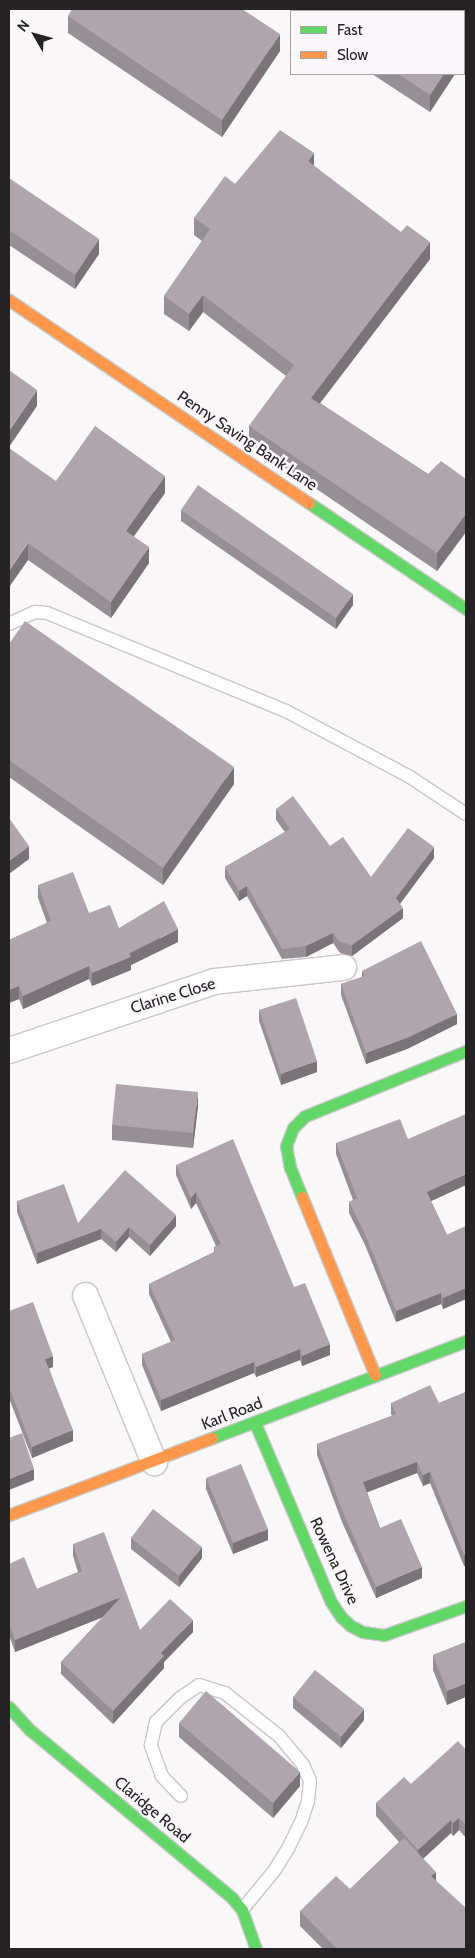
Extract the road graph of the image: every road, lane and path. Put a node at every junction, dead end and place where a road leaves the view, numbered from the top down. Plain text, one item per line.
1 (9, 300) edge
2 (466, 609) edge
3 (9, 624) edge
4 (466, 814) edge
5 (342, 967) dead end
6 (9, 1050) edge
7 (466, 1051) edge
8 (85, 1295) dead end
9 (466, 1341) edge
10 (375, 1375) junction
11 (255, 1423) junction
12 (154, 1462) junction
13 (9, 1515) edge
14 (466, 1606) edge
15 (9, 1707) edge
16 (181, 1796) dead end
17 (242, 1910) junction
18 (256, 1949) edge

1 - 2 street, Penny Saving Bank Lane
3 - 4 lane
5 - 6 street, Clarine Close
7 - 10 street
8 - 12 street
9 - 10 street, Karl Road
10 - 11 street, Karl Road
11 - 12 street, Karl Road
11 - 14 street, Rowena Drive
12 - 13 street, Karl Road
15 - 17 street, Claridge Road
16 - 17 lane
17 - 18 street, Claridge Road

